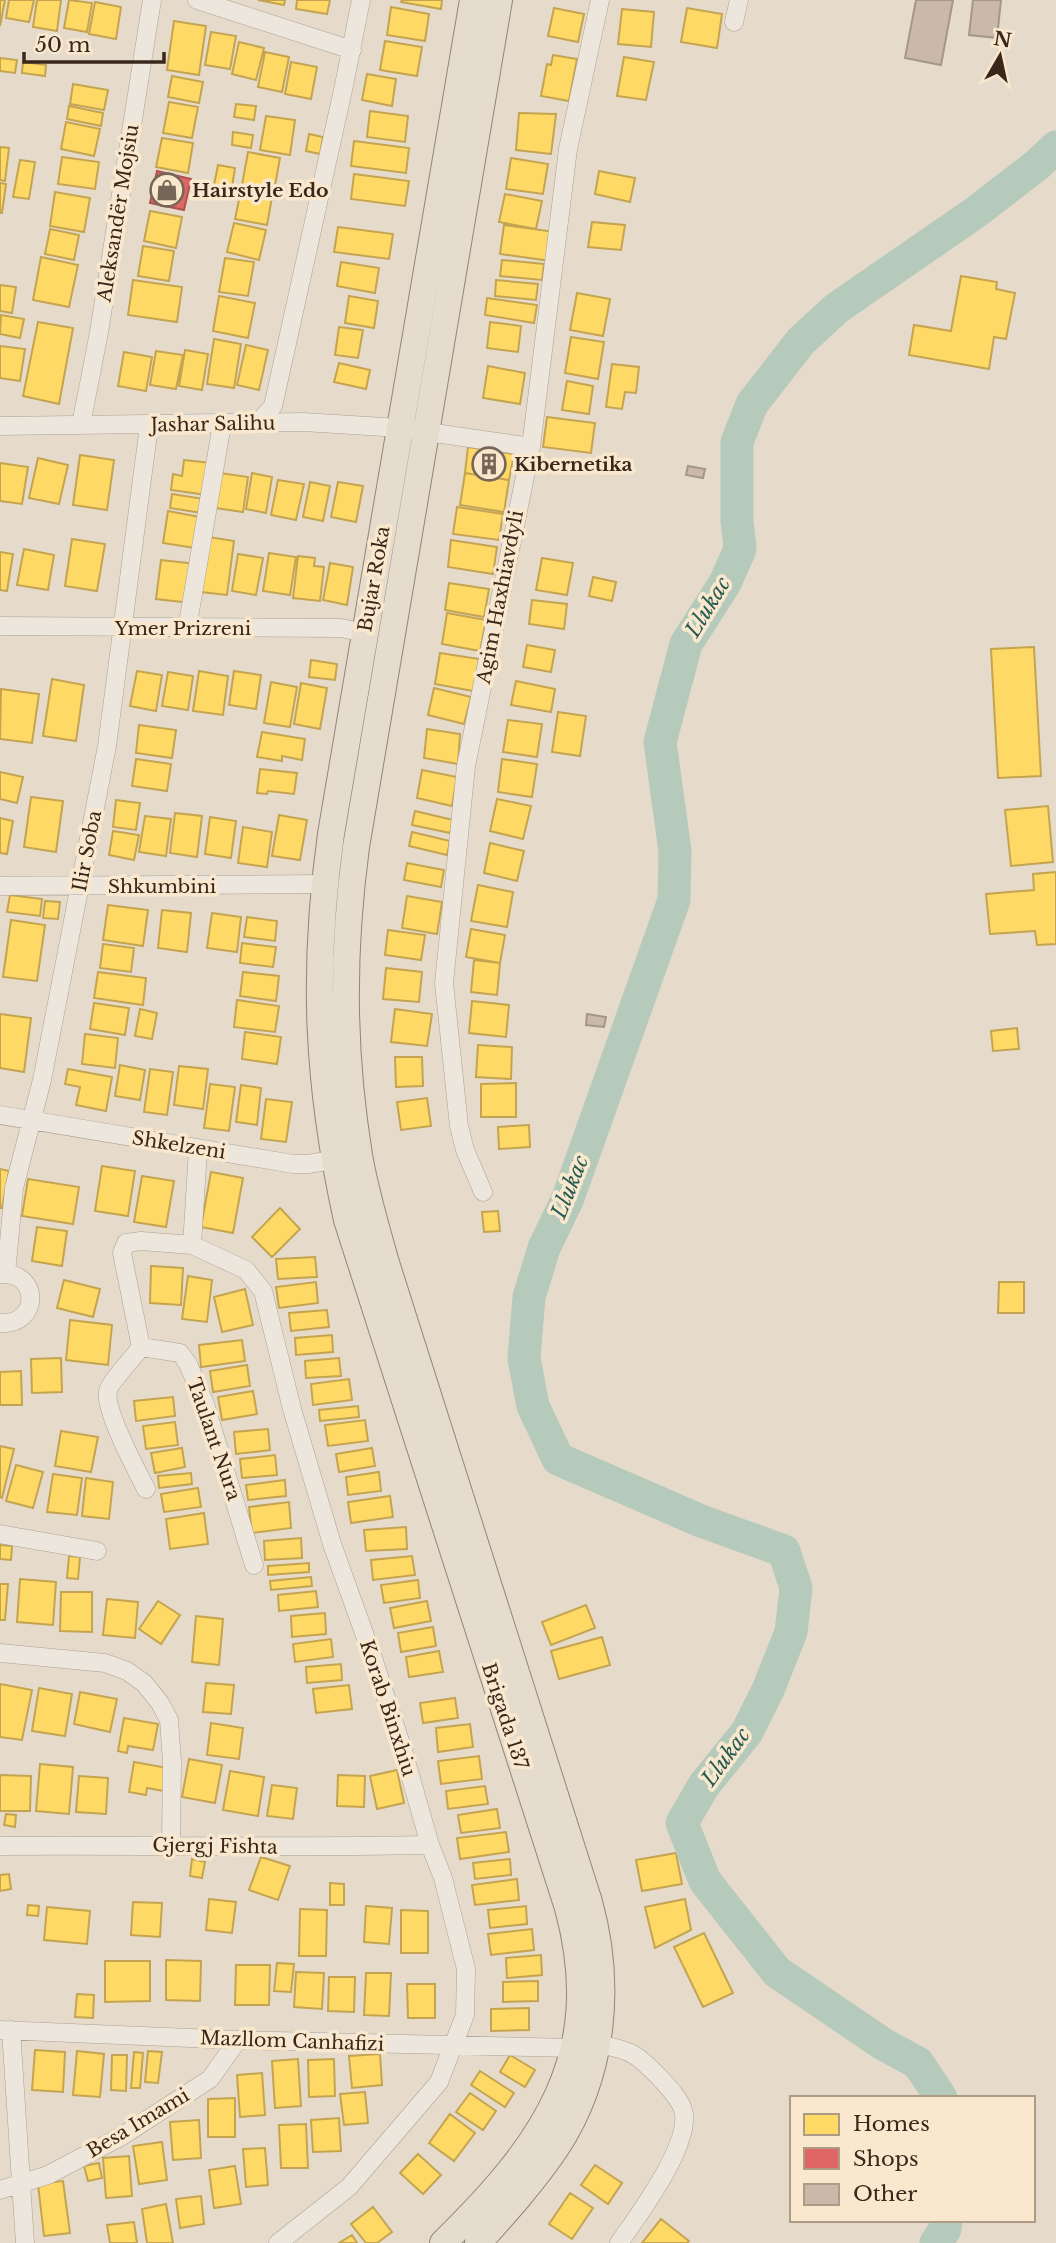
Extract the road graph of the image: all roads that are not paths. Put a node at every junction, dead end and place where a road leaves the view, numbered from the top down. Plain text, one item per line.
1 (152, 0) edge
2 (197, 0) edge
3 (361, 0) edge
4 (473, 0) edge
5 (499, 0) edge
6 (600, 0) edge
7 (739, 0) edge
8 (734, 22) dead end
9 (352, 50) junction
10 (222, 424) junction
11 (258, 424) junction
12 (81, 425) junction
13 (0, 426) edge
14 (149, 426) junction
15 (400, 428) junction
16 (427, 431) junction
17 (531, 447) junction
18 (0, 626) edge
19 (122, 628) junction
20 (187, 629) junction
21 (365, 634) junction
22 (324, 884) junction
23 (0, 886) edge
24 (80, 886) junction
25 (0, 1115) edge
26 (31, 1120) junction
27 (198, 1149) junction
28 (346, 1158) junction
29 (483, 1192) dead end
30 (192, 1245) junction
31 (3, 1274) edge
32 (0, 1323) edge
33 (141, 1347) junction
34 (146, 1489) dead end
35 (0, 1534) edge
36 (97, 1551) dead end
37 (254, 1564) dead end
38 (0, 1653) edge
39 (171, 1844) junction
40 (430, 1845) junction
41 (0, 1846) edge
42 (5, 2030) edge
43 (238, 2040) junction
44 (454, 2045) junction
45 (586, 2046) junction
46 (21, 2184) junction
47 (0, 2190) edge
48 (24, 2243) edge
49 (278, 2243) edge
50 (443, 2243) edge
51 (478, 2243) edge
52 (619, 2243) edge

1 - 12 street, Aleksandër Mojsiu
2 - 9 street
3 - 9 street
4 - 15 main road, Bujar Roka
5 - 16 main road, Bujar Roka
6 - 17 street, Agim Haxhiavdyli
7 - 8 street
9 - 11 street
10 - 11 street, Jashar Salihu
10 - 14 street, Jashar Salihu
10 - 20 street
11 - 15 street, Jashar Salihu
12 - 13 street, Jashar Salihu
12 - 14 street, Jashar Salihu
14 - 19 street, Ilir Soba
15 - 16 street, Jashar Salihu
15 - 21 main road, Bujar Roka
16 - 17 street
16 - 28 main road, Bujar Roka
17 - 29 street, Agim Haxhiavdyli
18 - 19 street, Ymer Prizreni
19 - 20 street, Ymer Prizreni
19 - 24 street, Ilir Soba
20 - 21 street, Ymer Prizreni
21 - 22 main road, Bujar Roka
22 - 24 street, Shkumbini
22 - 28 main road, Bujar Roka
23 - 24 street, Shkumbini
24 - 26 street, Ilir Soba
25 - 26 street, Shkelzeni
26 - 27 street, Shkelzeni
26 - 31 street, Ilir Soba
27 - 28 street, Shkelzeni
27 - 30 street
28 - 45 main road, Brigada 137
30 - 33 street
30 - 40 street, Korab Binxhiu
31 - 32 street
33 - 34 street
33 - 37 street, Taulant Nura
35 - 36 street
38 - 39 street
39 - 40 street, Gjergj Fishta
39 - 41 street, Gjergj Fishta
40 - 44 street, Korab Binxhiu
42 - 43 street, Mazllom Canhafizi
42 - 46 street, Mazllom Canhafizi
43 - 44 street, Mazllom Canhafizi
43 - 46 street, Besa Imami
44 - 45 street, Mazllom Canhafizi
44 - 49 street, Korab Binxhiu
45 - 50 main road, Brigada 137
45 - 51 main road, Brigada 137
45 - 52 street, Mazllom Canhafizi
46 - 47 street, Besa Imami
46 - 48 street

